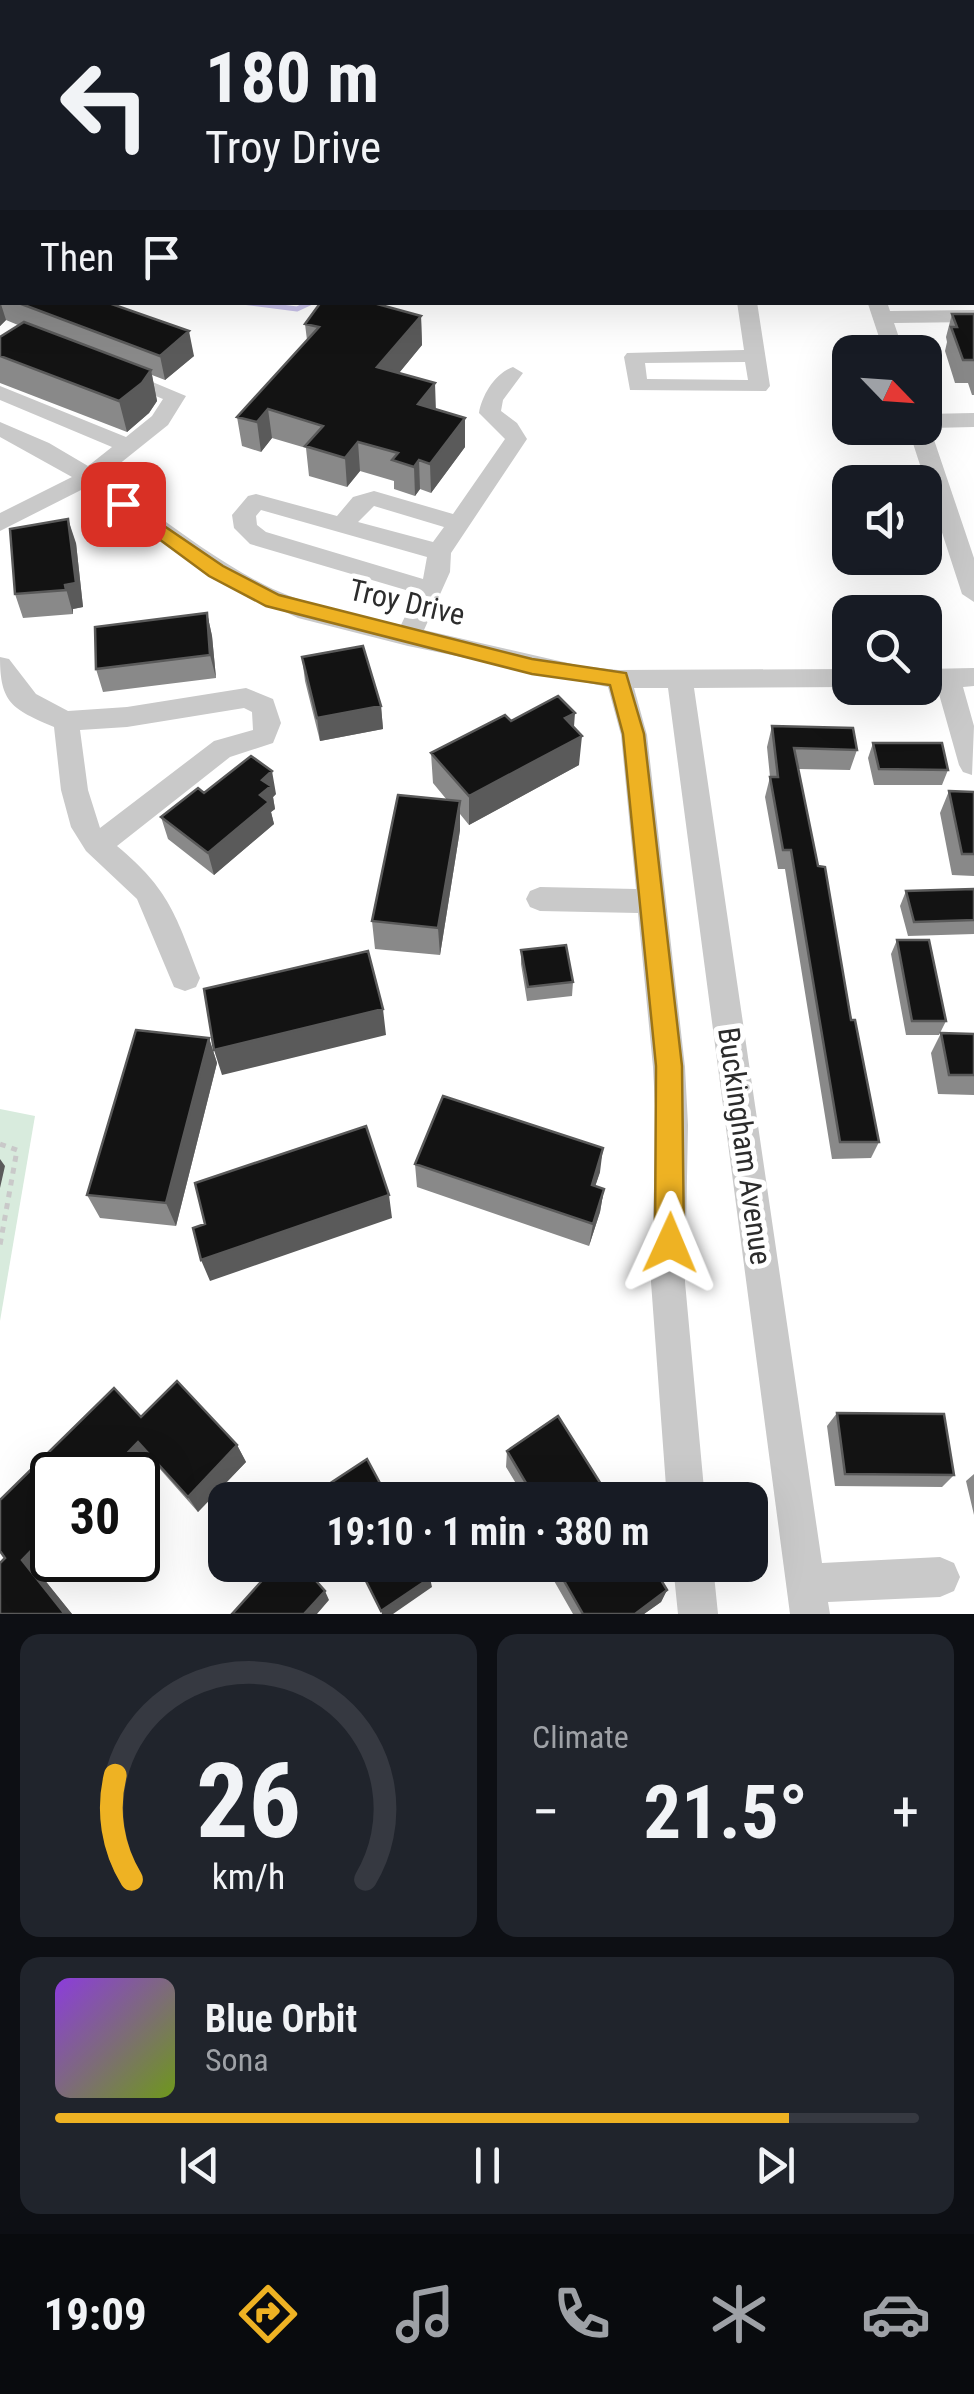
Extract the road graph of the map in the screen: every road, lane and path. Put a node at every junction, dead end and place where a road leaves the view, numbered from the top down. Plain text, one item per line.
1 (747, 305) edge
2 (880, 310) edge
3 (974, 316) edge
4 (888, 335) edge
5 (754, 356) junction
6 (103, 368) edge
7 (513, 372) dead end
8 (0, 392) edge
9 (942, 420) edge
10 (974, 420) edge
11 (0, 429) edge
12 (926, 445) edge
13 (128, 446) junction
14 (89, 478) junction
15 (0, 523) edge
16 (459, 523) junction
17 (343, 524) junction
18 (964, 530) edge
19 (439, 552) junction
20 (430, 590) junction
21 (974, 594) edge
22 (408, 637) junction
23 (0, 666) edge
24 (949, 677) edge
25 (618, 678) junction
26 (680, 678) junction
27 (832, 678) edge
28 (66, 721) junction
29 (972, 766) edge
30 (99, 845) junction
31 (540, 899) dead end
32 (650, 901) junction
33 (186, 978) dead end
34 (0, 1144) edge
35 (0, 1245) edge
36 (684, 1482) edge
37 (940, 1576) dead end
38 (695, 1582) edge
39 (808, 1599) edge
40 (698, 1614) edge

1 - 5 street
2 - 3 street
2 - 4 street
5 - 5 street
6 - 13 street
7 - 16 street
8 - 13 street
9 - 10 street
11 - 14 street, Troy Drive
12 - 18 street
13 - 14 street
14 - 15 street
14 - 22 street, Troy Drive
16 - 17 street
16 - 19 street
17 - 19 street
17 - 20 street
18 - 21 street
19 - 20 street
20 - 22 street
22 - 25 street, Troy Drive
23 - 28 street
24 - 29 street
25 - 26 street, Troy Drive
25 - 32 street
26 - 27 street, Troy Drive
26 - 39 street, Buckingham Avenue
28 - 30 street
28 - 30 street
30 - 33 street
31 - 32 street
32 - 36 street
34 - 35 path
37 - 39 street
38 - 40 street

